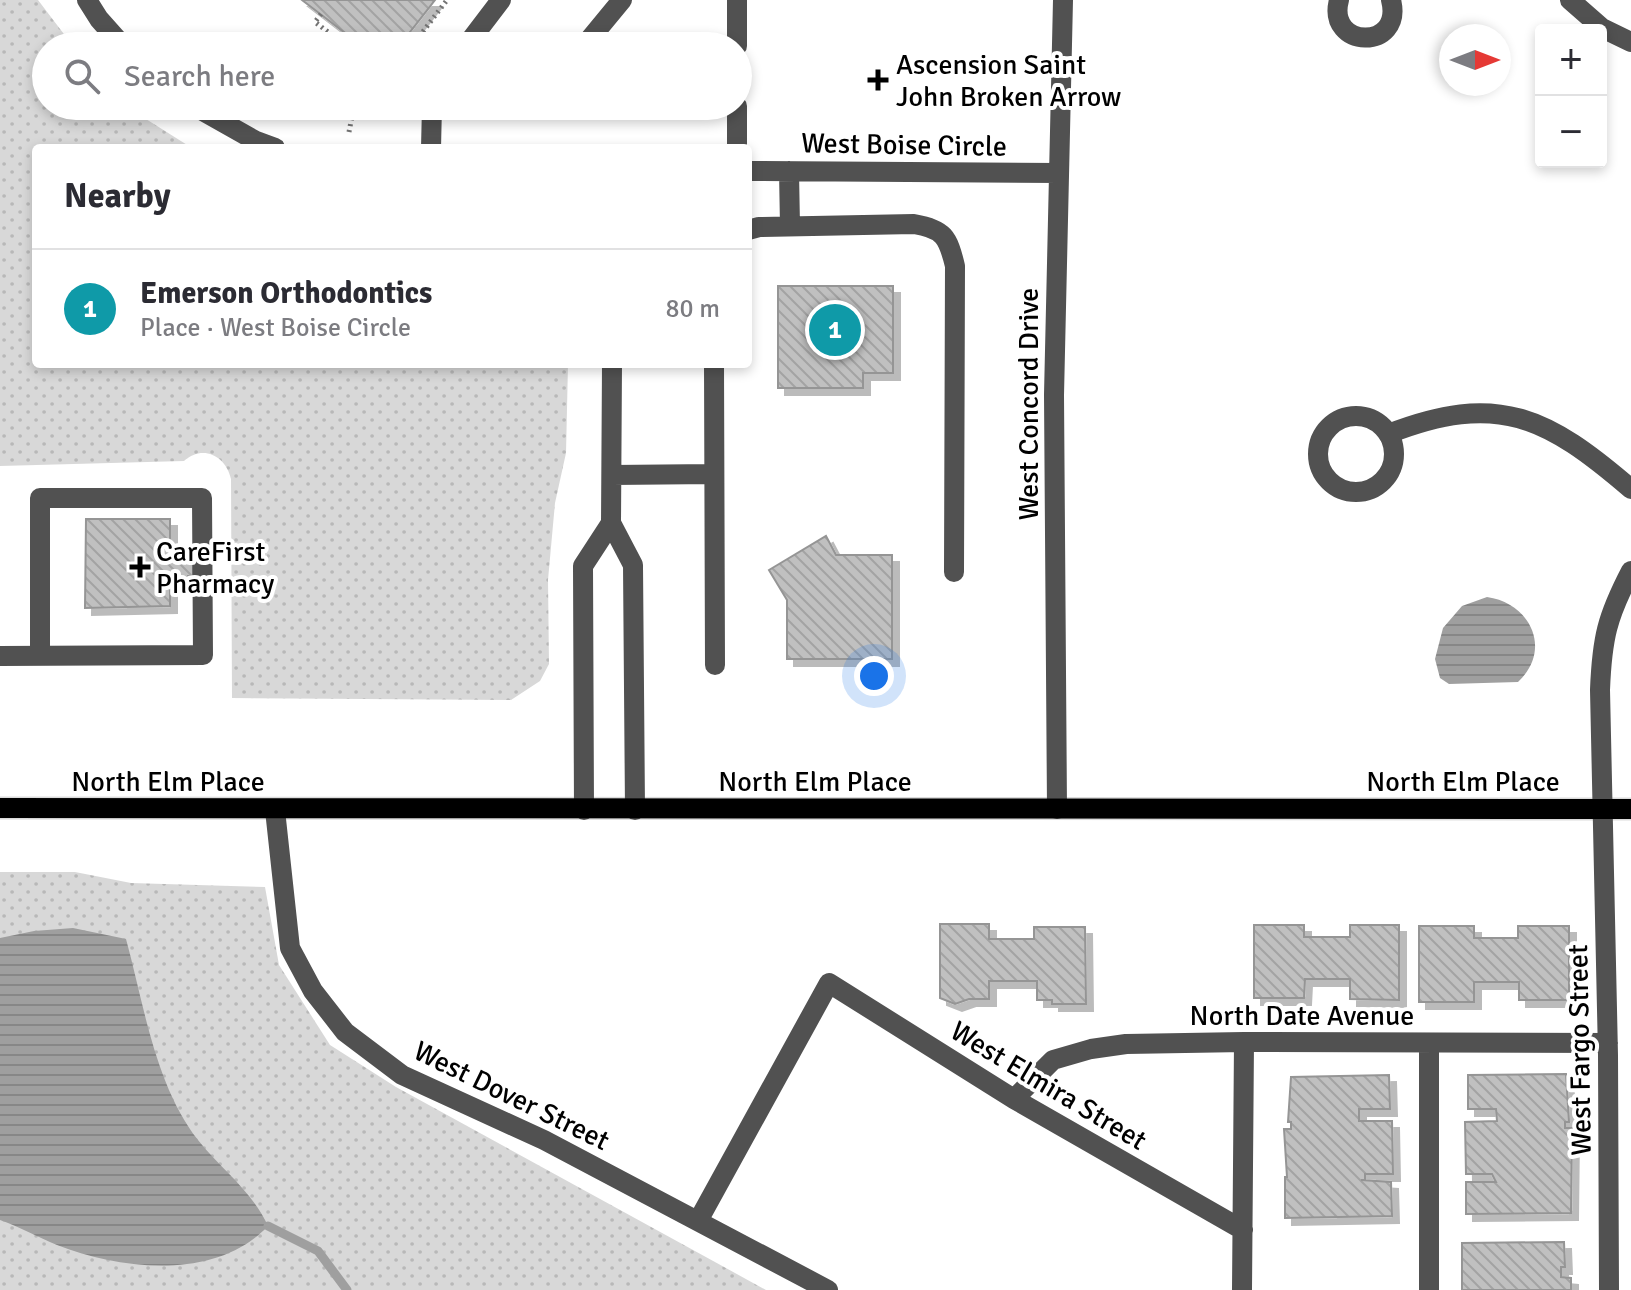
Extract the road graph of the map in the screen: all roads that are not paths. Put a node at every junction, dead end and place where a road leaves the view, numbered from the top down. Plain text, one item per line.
1 (87, 0) edge
2 (501, 0) edge
3 (622, 0) edge
4 (737, 0) edge
5 (1063, 0) edge
6 (1339, 0) edge
7 (1391, 0) edge
8 (1570, 0) edge
9 (111, 32) edge
10 (477, 32) edge
11 (596, 32) edge
12 (737, 32) edge
13 (1631, 42) edge
14 (219, 120) edge
15 (432, 120) edge
16 (737, 120) edge
17 (264, 144) edge
18 (431, 144) edge
19 (737, 144) edge
20 (752, 171) edge
21 (789, 171) junction
22 (1059, 173) junction
23 (790, 226) junction
24 (752, 229) edge
25 (612, 368) edge
26 (714, 368) edge
27 (1388, 434) dead end
28 (714, 474) junction
29 (612, 475) junction
30 (1631, 489) edge
31 (611, 523) junction
32 (1631, 571) edge
33 (954, 572) dead end
34 (0, 656) edge
35 (40, 656) junction
36 (715, 665) dead end
37 (0, 808) edge
38 (1057, 809) junction
39 (1603, 809) junction
40 (1631, 809) edge
41 (275, 810) junction
42 (584, 810) junction
43 (635, 810) junction
44 (1244, 1042) junction
45 (1429, 1043) junction
46 (1608, 1043) junction
47 (1014, 1099) junction
48 (698, 1221) junction
49 (1243, 1230) junction
50 (828, 1290) edge
51 (1242, 1290) edge
52 (1429, 1290) edge
53 (1609, 1290) edge

1 - 9 street
2 - 10 street
3 - 11 street
4 - 12 street
5 - 22 street, West Concord Drive
6 - 7 street
8 - 13 street
14 - 17 street
15 - 18 street
16 - 19 street
20 - 21 street, West Boise Circle
21 - 22 street, West Boise Circle
21 - 23 street
22 - 38 street, West Concord Drive
23 - 24 street
23 - 33 street
25 - 29 street
26 - 28 street
27 - 30 street
28 - 29 street
28 - 36 street
29 - 31 street
31 - 42 street
31 - 43 street
32 - 39 street
34 - 35 street
35 - 35 street
37 - 41 main road, North Elm Place
38 - 39 main road, North Elm Place
38 - 43 main road, North Elm Place
39 - 40 main road, North Elm Place
39 - 46 street, West Fargo Street
41 - 42 main road, North Elm Place
41 - 48 street, West Dover Street
42 - 43 main road, North Elm Place
44 - 45 street, North Date Avenue
44 - 47 street, North Date Avenue
44 - 49 street
45 - 46 street, North Date Avenue
45 - 52 street
46 - 53 street, West Fargo Street
47 - 48 street, West Elmira Street
47 - 49 street, West Elmira Street
48 - 50 street, West Dover Street
49 - 51 street

